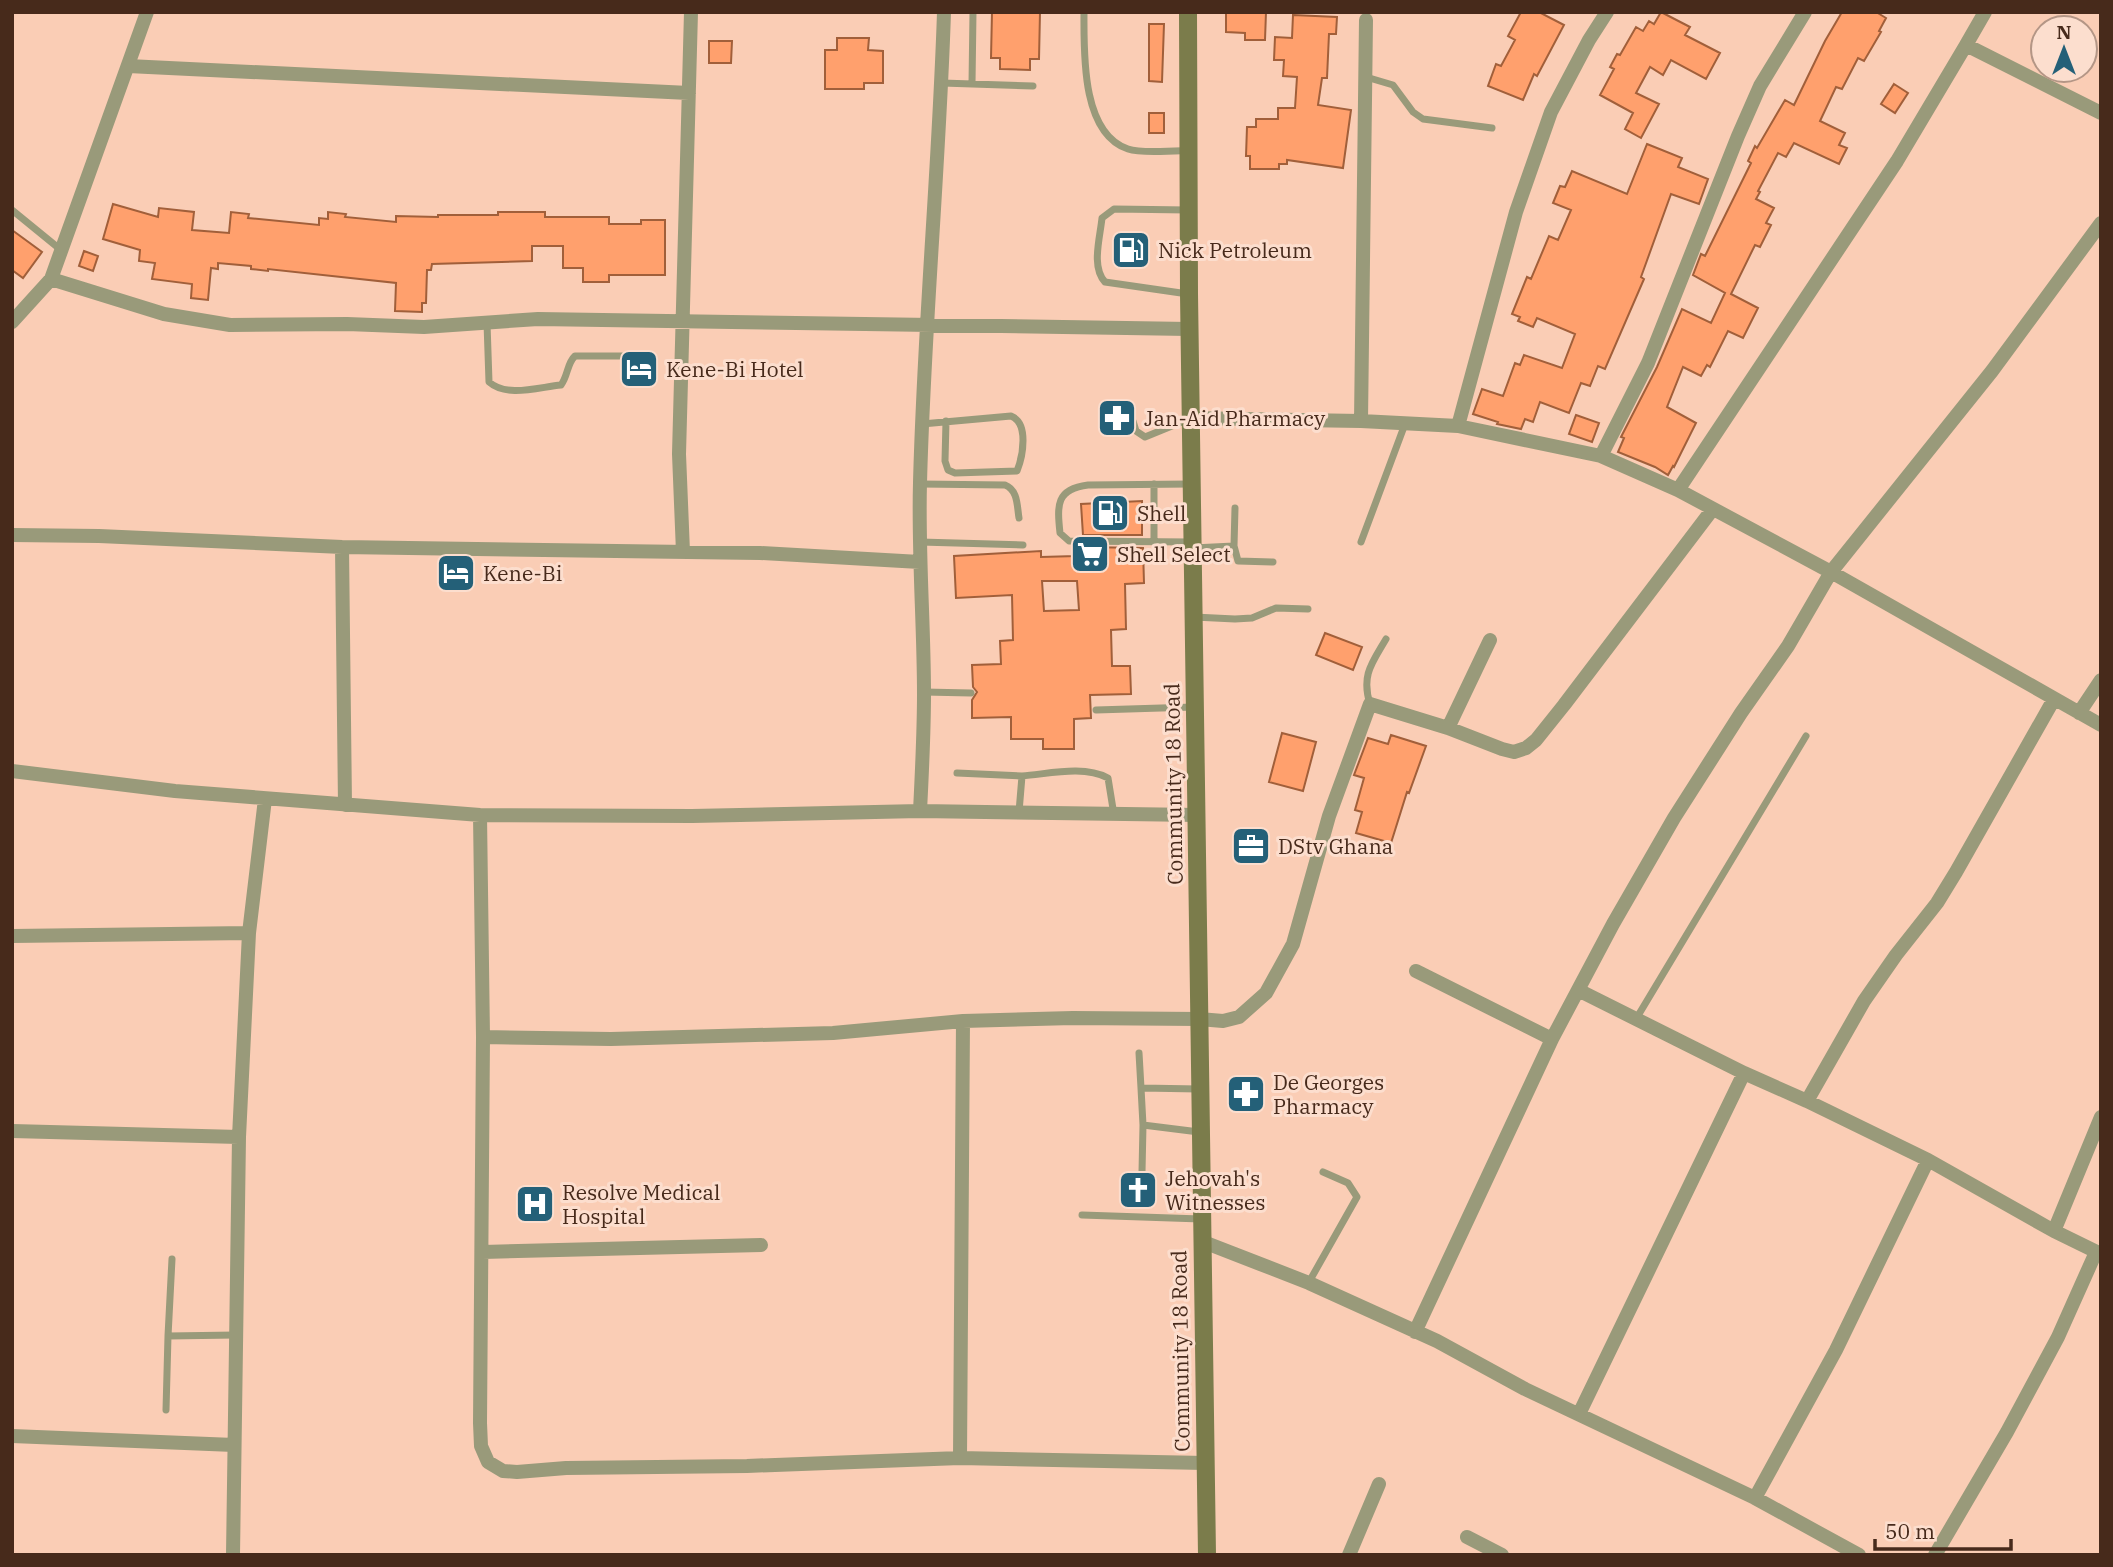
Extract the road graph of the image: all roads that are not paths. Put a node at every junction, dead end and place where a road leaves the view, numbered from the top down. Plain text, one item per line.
1 (148, 12) edge
2 (691, 12) edge
3 (944, 12) edge
4 (973, 12) edge
5 (1084, 12) edge
6 (1188, 12) edge
7 (1607, 12) edge
8 (1805, 12) edge
9 (1985, 12) edge
10 (1366, 20) dead end
11 (1966, 46) junction
12 (128, 66) junction
13 (1365, 77) junction
14 (942, 83) junction
15 (972, 84) junction
16 (1033, 86) dead end
17 (689, 93) junction
18 (2101, 113) edge
19 (1492, 128) dead end
20 (1189, 151) junction
21 (12, 210) edge
22 (1188, 210) junction
23 (2101, 223) edge
24 (2095, 245) edge
25 (61, 251) junction
26 (51, 279) junction
27 (1189, 294) junction
28 (12, 322) edge
29 (487, 323) junction
30 (682, 323) junction
31 (925, 326) junction
32 (1189, 330) junction
33 (637, 355) dead end
34 (1190, 418) junction
35 (946, 421) junction
36 (1133, 421) dead end
37 (1361, 421) junction
38 (1406, 423) junction
39 (922, 424) junction
40 (1458, 426) junction
41 (1601, 456) junction
42 (920, 484) junction
43 (1154, 484) junction
44 (1191, 484) junction
45 (1678, 490) junction
46 (1235, 508) dead end
47 (1712, 510) junction
48 (1019, 518) dead end
49 (12, 536) edge
50 (920, 542) junction
51 (1154, 542) junction
52 (1361, 542) dead end
53 (1023, 545) dead end
54 (1192, 545) junction
55 (1234, 546) junction
56 (342, 547) junction
57 (683, 552) junction
58 (920, 562) junction
59 (1273, 562) dead end
60 (1831, 572) junction
61 (1308, 609) dead end
62 (1194, 617) junction
63 (1386, 639) dead end
64 (1490, 640) dead end
65 (2101, 680) edge
66 (924, 692) junction
67 (971, 693) dead end
68 (2054, 699) junction
69 (1370, 704) junction
70 (1195, 707) junction
71 (1096, 710) dead end
72 (2079, 713) junction
73 (2101, 725) edge
74 (1448, 728) junction
75 (1806, 736) dead end
76 (12, 771) edge
77 (957, 773) dead end
78 (1022, 776) junction
79 (265, 799) junction
80 (345, 805) junction
81 (920, 811) junction
82 (1019, 813) junction
83 (480, 815) junction
84 (1114, 815) junction
85 (1197, 815) junction
86 (249, 933) junction
87 (12, 936) edge
88 (1416, 971) dead end
89 (1580, 991) junction
90 (1199, 1019) junction
91 (1636, 1020) junction
92 (963, 1021) junction
93 (483, 1037) junction
94 (1552, 1039) junction
95 (1139, 1053) dead end
96 (1744, 1073) junction
97 (1141, 1088) junction
98 (1199, 1089) junction
99 (1807, 1101) junction
100 (2101, 1117) edge
101 (1143, 1125) junction
102 (12, 1131) edge
103 (1200, 1132) junction
104 (239, 1137) junction
105 (1928, 1160) junction
106 (1142, 1172) dead end
107 (1323, 1172) dead end
108 (1082, 1215) dead end
109 (1202, 1219) junction
110 (2054, 1231) junction
111 (1201, 1241) junction
112 (761, 1245) dead end
113 (483, 1252) junction
114 (2098, 1253) edge
115 (172, 1259) dead end
116 (1309, 1283) junction
117 (1415, 1332) junction
118 (236, 1335) junction
119 (168, 1336) junction
120 (166, 1410) dead end
121 (1579, 1414) junction
122 (12, 1436) edge
123 (234, 1445) junction
124 (960, 1458) junction
125 (1205, 1463) junction
126 (1380, 1484) dead end
127 (1755, 1498) junction
128 (1467, 1537) dead end
129 (233, 1555) edge
130 (1207, 1555) edge
131 (1349, 1555) edge
132 (1502, 1555) edge
133 (1859, 1555) edge
134 (1935, 1555) edge

1 - 12 street
2 - 17 street
3 - 14 street
4 - 15 lane
5 - 20 lane
6 - 20 main road, Community 18 Road
7 - 40 street
8 - 41 street
9 - 11 street
10 - 13 street
11 - 18 street
11 - 45 street
12 - 17 street
12 - 25 street
13 - 19 lane
13 - 37 street
14 - 15 lane
14 - 31 street
15 - 16 lane
17 - 30 street
20 - 22 main road, Community 18 Road
21 - 25 lane
22 - 27 main road, Community 18 Road
22 - 27 lane
23 - 24 street
24 - 60 street
25 - 26 street
26 - 28 street
26 - 29 street
27 - 32 main road, Community 18 Road
29 - 30 street
29 - 33 lane
30 - 31 street
30 - 57 street
31 - 32 street
31 - 39 street
32 - 34 main road, Community 18 Road
34 - 36 lane
34 - 37 street
34 - 44 main road, Community 18 Road
35 - 35 lane
35 - 39 lane
37 - 38 street
38 - 40 street
38 - 52 lane
39 - 42 street
40 - 41 street
41 - 45 street
42 - 48 lane
42 - 50 street
43 - 44 lane
43 - 51 lane
43 - 51 lane
44 - 54 main road, Community 18 Road
45 - 47 street
46 - 55 lane
47 - 60 street
47 - 74 street
49 - 56 street
50 - 53 lane
50 - 58 street
51 - 54 lane
54 - 55 lane
54 - 62 main road, Community 18 Road
55 - 59 lane
56 - 57 street
56 - 80 street
57 - 58 street
58 - 66 street
60 - 68 street
60 - 89 street
61 - 62 lane
62 - 70 main road, Community 18 Road
63 - 69 lane
64 - 74 street
65 - 72 street
66 - 67 lane
66 - 81 street
68 - 72 street
68 - 99 street
69 - 74 street
69 - 90 street
70 - 71 lane
70 - 85 main road, Community 18 Road
72 - 73 street
75 - 91 lane
76 - 79 street
77 - 78 lane
78 - 82 lane
78 - 84 lane
79 - 80 street
79 - 86 street
80 - 83 street
81 - 82 street
81 - 83 street
82 - 84 street
83 - 93 street
84 - 85 street
85 - 90 main road, Community 18 Road
86 - 87 street
86 - 104 street
88 - 94 street
89 - 91 street
89 - 94 street
90 - 92 street
90 - 98 main road, Community 18 Road
91 - 96 street
92 - 93 street
92 - 124 street
93 - 113 street
94 - 117 street
95 - 97 lane
96 - 99 street
96 - 121 street
97 - 98 lane
97 - 101 lane
98 - 103 main road, Community 18 Road
99 - 105 street
100 - 110 street
101 - 103 lane
101 - 106 lane
102 - 104 street
103 - 109 main road, Community 18 Road
104 - 118 street
105 - 110 street
105 - 127 street
107 - 116 lane
108 - 109 lane
109 - 111 main road, Community 18 Road
110 - 114 street
111 - 116 street
111 - 125 main road, Community 18 Road
112 - 113 street
113 - 124 street
114 - 134 street
115 - 119 lane
116 - 117 street
117 - 121 street
118 - 119 lane
118 - 123 street
119 - 120 lane
121 - 127 street
122 - 123 street
123 - 129 street
124 - 125 street
125 - 130 main road, Community 18 Road
126 - 131 street
127 - 133 street
128 - 132 street

